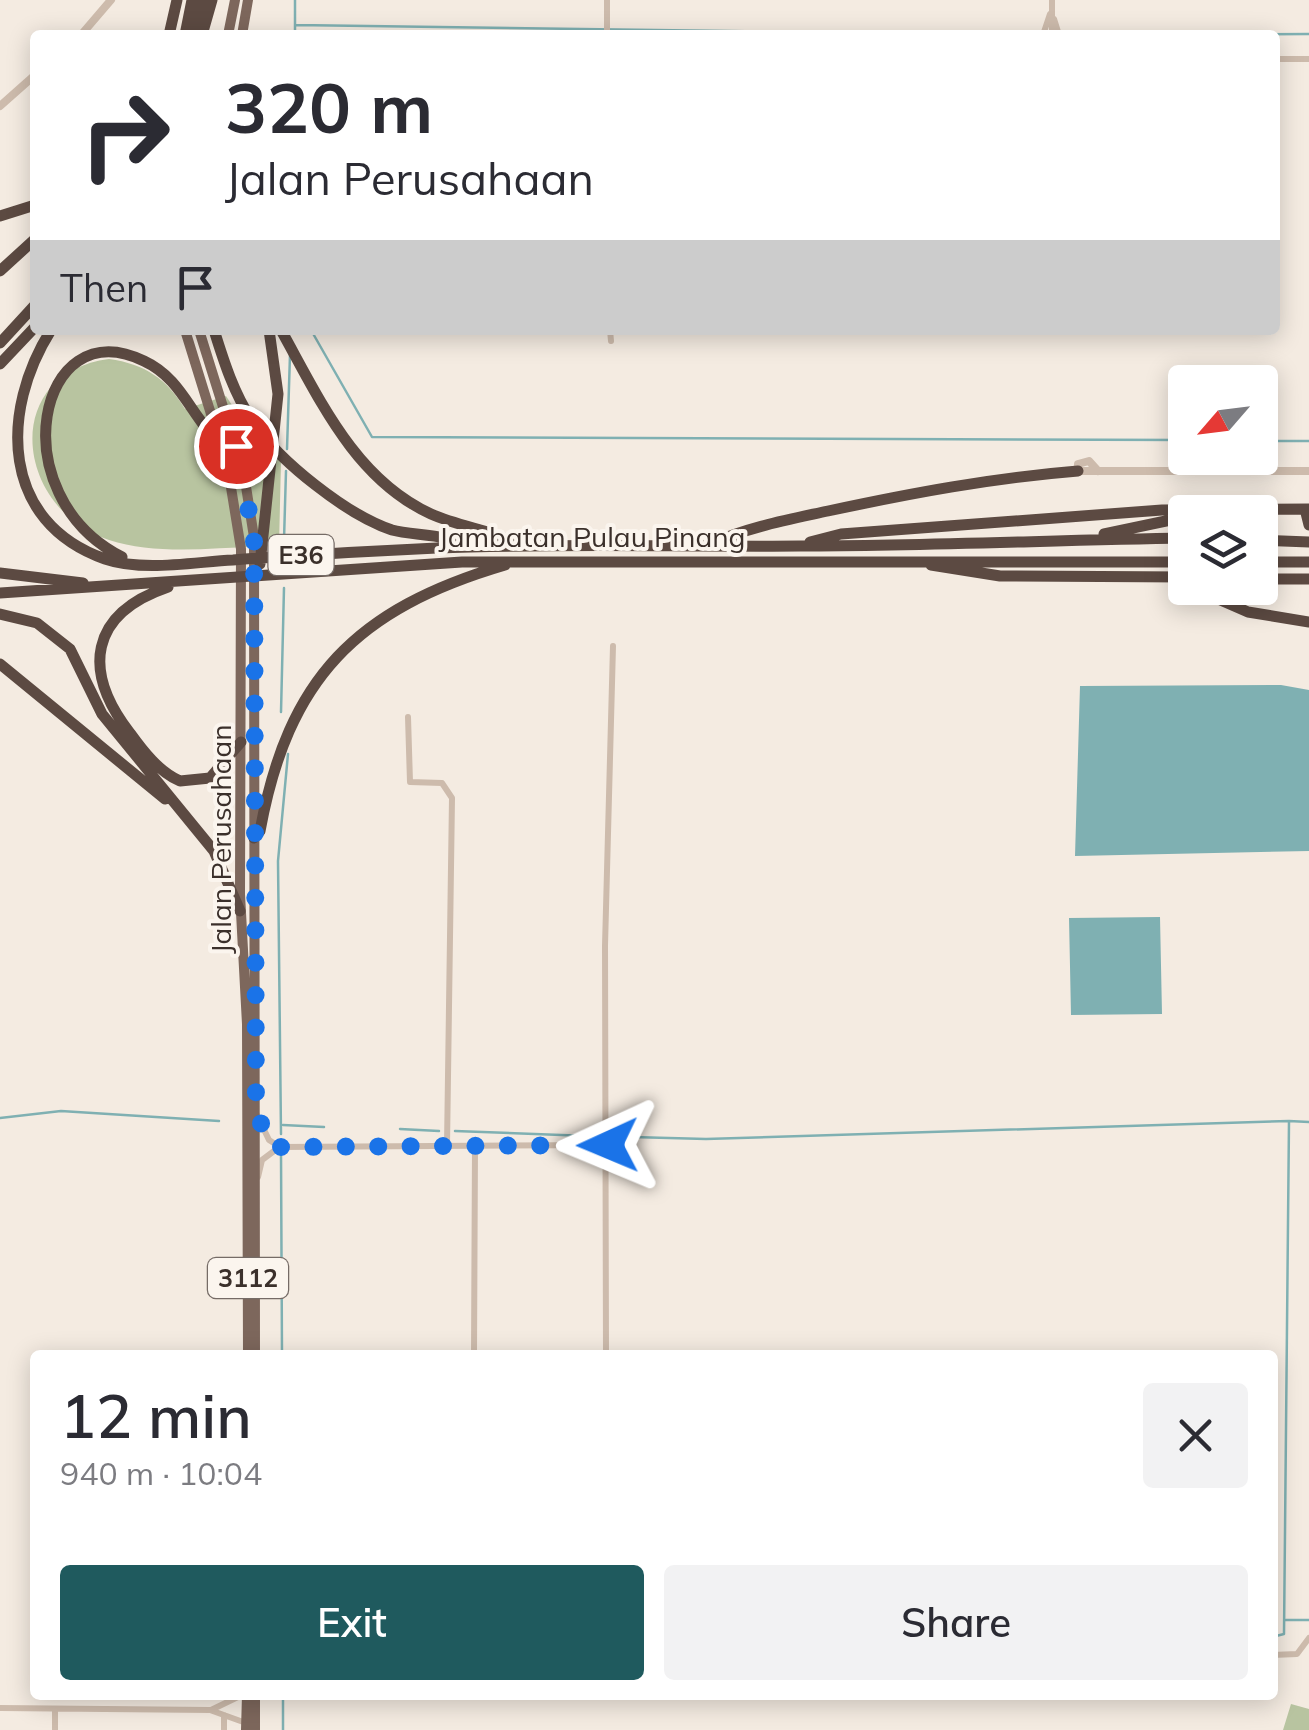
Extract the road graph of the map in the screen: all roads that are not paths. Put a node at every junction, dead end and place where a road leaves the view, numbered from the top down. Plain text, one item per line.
1 (111, 0) edge
2 (177, 0) edge
3 (192, 0) edge
4 (202, 0) edge
5 (212, 0) edge
6 (234, 0) edge
7 (248, 0) edge
8 (608, 0) edge
9 (1052, 4) edge
10 (85, 30) edge
11 (170, 30) edge
12 (186, 30) edge
13 (195, 30) edge
14 (203, 30) edge
15 (229, 30) edge
16 (243, 30) edge
17 (608, 30) edge
18 (1044, 30) edge
19 (1055, 30) edge
20 (1280, 59) edge
21 (1309, 60) edge
22 (30, 79) edge
23 (0, 106) edge
24 (30, 207) edge
25 (0, 216) edge
26 (30, 244) edge
27 (0, 271) edge
28 (30, 310) edge
29 (30, 332) edge
30 (47, 335) edge
31 (187, 335) edge
32 (201, 335) edge
33 (216, 335) edge
34 (270, 335) edge
35 (285, 335) edge
36 (610, 335) edge
37 (610, 341) dead end
38 (0, 343) edge
39 (0, 364) edge
40 (220, 444) junction
41 (1078, 471) joint
42 (1309, 471) edge
43 (1278, 514) edge
44 (1308, 515) edge
45 (1168, 520) edge
46 (1090, 538) junction
47 (1168, 538) edge
48 (1278, 541) edge
49 (1309, 542) edge
50 (523, 546) junction
51 (706, 546) junction
52 (796, 546) junction
53 (465, 547) junction
54 (518, 561) junction
55 (912, 561) junction
56 (137, 562) junction
57 (1168, 562) edge
58 (1278, 562) edge
59 (1309, 562) edge
60 (0, 574) edge
61 (1165, 578) junction
62 (1168, 578) edge
63 (1168, 579) edge
64 (1278, 579) edge
65 (255, 580) junction
66 (1309, 580) edge
67 (181, 582) junction
68 (112, 588) junction
69 (0, 593) edge
70 (1232, 605) edge
71 (0, 614) edge
72 (1309, 622) edge
73 (613, 646) dead end
74 (0, 664) edge
75 (408, 716) dead end
76 (242, 737) junction
77 (181, 810) junction
78 (254, 838) junction
79 (240, 911) junction
80 (256, 1113) junction
81 (608, 1145) junction
82 (448, 1146) junction
83 (475, 1146) junction
84 (280, 1147) junction
85 (256, 1181) junction
86 (248, 1350) edge
87 (256, 1350) edge
88 (474, 1350) edge
89 (606, 1350) edge
90 (1309, 1638) edge
91 (1278, 1655) edge
92 (233, 1700) edge
93 (245, 1700) edge
94 (254, 1700) edge
95 (0, 1708) edge
96 (56, 1708) junction
97 (210, 1710) junction
98 (224, 1715) junction
99 (249, 1728) edge
100 (55, 1730) edge
101 (224, 1730) edge

1 - 10 street
2 - 11 highway
3 - 12 highway
4 - 13 highway
5 - 14 highway
6 - 15 main road
7 - 16 main road
8 - 17 street
9 - 18 street
9 - 19 street
20 - 21 street
22 - 23 street
24 - 25 highway
26 - 27 highway
28 - 38 highway
29 - 39 highway
30 - 56 highway
31 - 40 main road, Jalan Perusahaan / 3112
32 - 65 main road, Jalan Perusahaan / 3112
33 - 53 highway
34 - 65 highway
35 - 50 highway
36 - 37 street
40 - 56 highway
40 - 76 main road, Jalan Perusahaan / 3112
41 - 42 street
41 - 51 highway
43 - 44 highway
44 - 52 highway, Jambatan Pulau Pinang / E36
45 - 46 highway
46 - 47 highway, Jambatan Pulau Pinang / E36
46 - 52 highway, Jambatan Pulau Pinang / E36
48 - 49 highway
50 - 51 highway, Jambatan Pulau Pinang / E36
50 - 53 highway, Jambatan Pulau Pinang / E36
51 - 52 highway, Jambatan Pulau Pinang / E36
53 - 56 highway, Jambatan Pulau Pinang / E36
54 - 55 highway, Jambatan Pulau Pinang / E36
54 - 67 highway, Jambatan Pulau Pinang / E36
54 - 78 highway
55 - 57 highway, Jambatan Pulau Pinang / E36
55 - 61 highway
58 - 59 highway
60 - 68 highway
61 - 62 highway
61 - 63 highway
64 - 66 highway
65 - 78 main road, Jalan Perusahaan / 3112
67 - 68 highway, Jambatan Pulau Pinang / E36
67 - 76 highway
68 - 69 highway, Jambatan Pulau Pinang / E36
70 - 72 highway
71 - 77 highway
73 - 81 street
74 - 77 highway
75 - 82 street
76 - 79 main road, Jalan Perusahaan / 3112
77 - 79 highway
78 - 80 main road, Jalan Perusahaan / 3112
79 - 86 main road, Jalan Perusahaan / 3112
80 - 84 street
80 - 85 main road, Jalan Perusahaan / 3112
81 - 83 street
81 - 89 street
82 - 83 street
82 - 84 street
83 - 88 street
84 - 85 street
85 - 87 main road, Jalan Perusahaan / 3112
90 - 91 street
92 - 97 street
93 - 99 main road
94 - 99 main road
95 - 96 street
96 - 97 street
96 - 100 street
97 - 98 street
98 - 99 street
98 - 101 street

